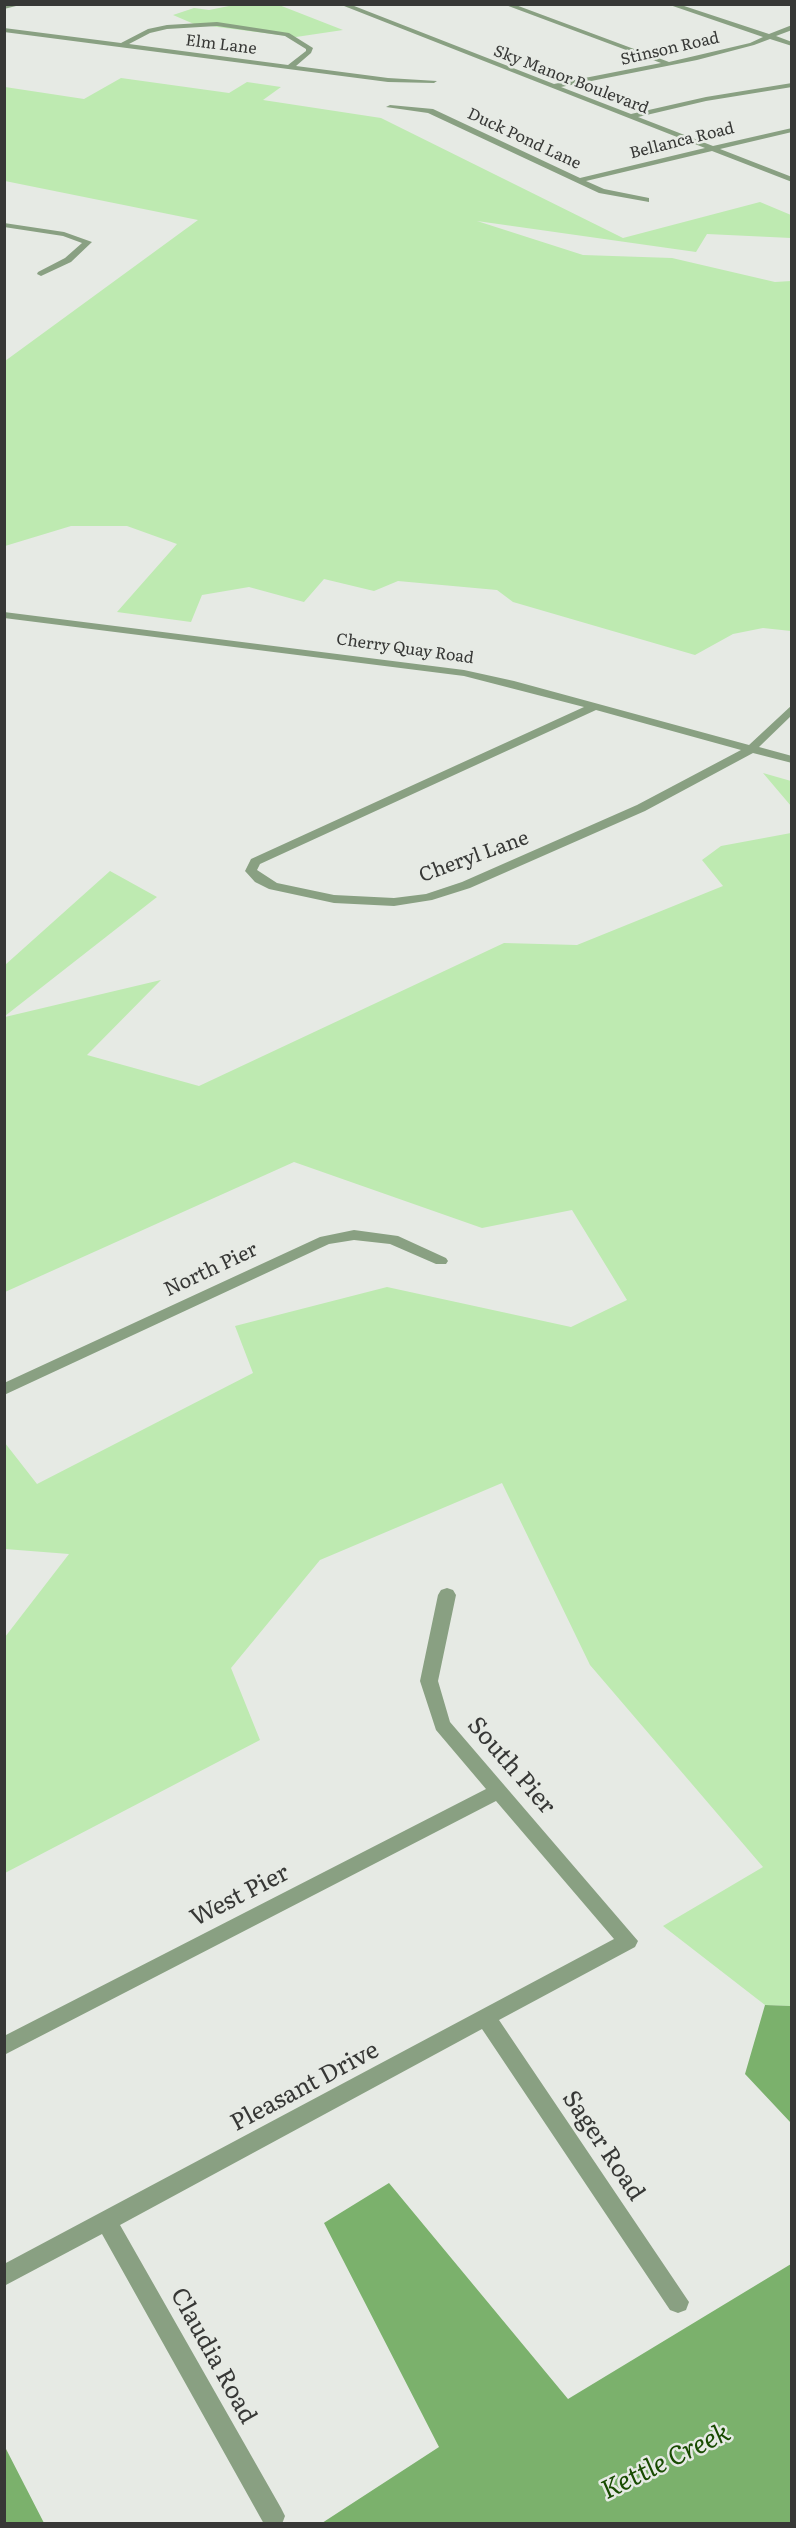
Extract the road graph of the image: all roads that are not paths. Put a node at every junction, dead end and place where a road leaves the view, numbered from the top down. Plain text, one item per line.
1 (18, 4) edge
2 (342, 4) edge
3 (506, 4) edge
4 (670, 4) edge
5 (4, 7) edge
6 (792, 27) edge
7 (4, 30) edge
8 (769, 38) junction
9 (792, 44) edge
10 (121, 46) junction
11 (669, 64) junction
12 (290, 68) junction
13 (434, 81) dead end
14 (792, 85) edge
15 (552, 87) junction
16 (390, 107) dead end
17 (628, 117) junction
18 (792, 130) edge
19 (710, 148) junction
20 (579, 180) junction
21 (792, 180) edge
22 (646, 200) dead end
23 (4, 225) edge
24 (41, 274) dead end
25 (4, 615) edge
26 (593, 707) junction
27 (792, 708) edge
28 (751, 749) junction
29 (792, 760) edge
30 (441, 1260) dead end
31 (4, 1390) edge
32 (447, 1595) dead end
33 (499, 1791) junction
34 (628, 1941) joint
35 (486, 2018) junction
36 (4, 2046) edge
37 (107, 2222) junction
38 (4, 2276) edge
39 (678, 2302) dead end
40 (273, 2516) dead end

1 - 5 street
2 - 15 street, Sky Manor Boulevard
3 - 11 street
4 - 8 street
6 - 8 street, Stinson Road
7 - 10 street, Elm Lane
8 - 9 street
8 - 11 street, Stinson Road
10 - 12 street, Elm Lane
10 - 12 street
11 - 15 street, Stinson Road
12 - 13 street, Elm Lane
14 - 17 street
15 - 17 street, Sky Manor Boulevard
16 - 20 street, Duck Pond Lane
17 - 19 street, Sky Manor Boulevard
18 - 19 street, Bellanca Road
19 - 20 street, Bellanca Road
19 - 21 street, Sky Manor Boulevard
20 - 22 street, Duck Pond Lane
23 - 24 street
25 - 26 street, Cherry Quay Road
26 - 28 street, Cherry Quay Road
26 - 28 street, Cheryl Lane
27 - 28 street
28 - 29 street, Cherry Quay Road
30 - 31 street, North Pier
32 - 33 street, South Pier
33 - 34 street, South Pier
33 - 36 street, West Pier
34 - 35 street, Pleasant Drive
35 - 37 street, Pleasant Drive
35 - 39 street, Sager Road
37 - 38 street, Pleasant Drive
37 - 40 street, Claudia Road

